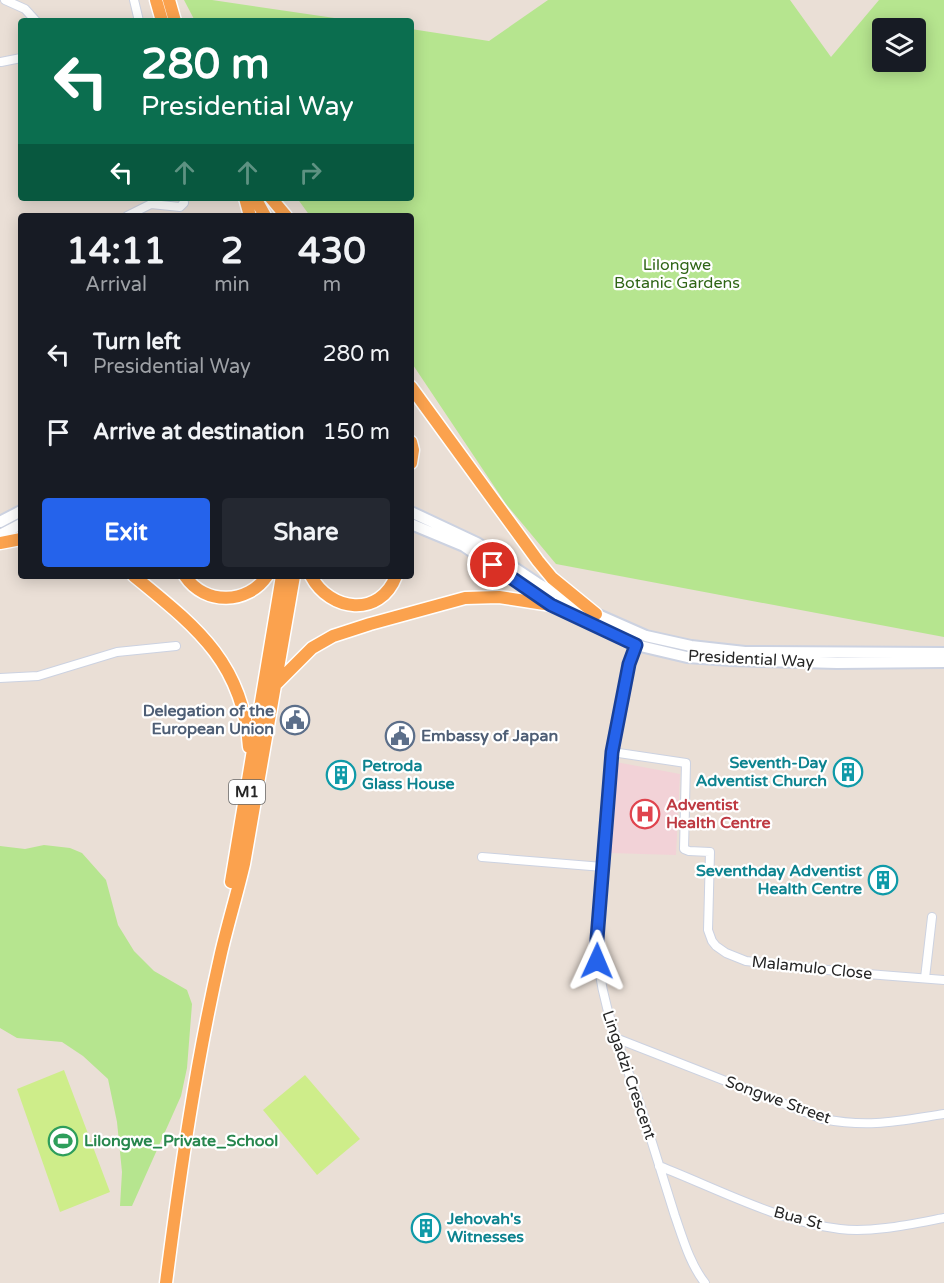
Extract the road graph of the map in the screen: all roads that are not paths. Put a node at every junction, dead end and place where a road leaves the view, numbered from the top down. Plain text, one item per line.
1 (5, 0) edge
2 (134, 0) edge
3 (156, 0) edge
4 (169, 0) edge
5 (33, 18) edge
6 (138, 18) edge
7 (161, 18) edge
8 (174, 18) edge
9 (18, 59) edge
10 (1, 62) edge
11 (184, 201) edge
12 (274, 201) edge
13 (133, 213) edge
14 (284, 213) edge
15 (414, 391) edge
16 (18, 513) edge
17 (414, 513) edge
18 (0, 522) edge
19 (414, 525) edge
20 (18, 526) edge
21 (0, 535) edge
22 (18, 540) edge
23 (0, 543) edge
24 (137, 579) edge
25 (188, 579) edge
26 (265, 579) edge
27 (281, 579) edge
28 (294, 579) edge
29 (312, 579) edge
30 (394, 579) edge
31 (551, 605) junction
32 (596, 614) junction
33 (636, 645) junction
34 (176, 646) dead end
35 (944, 653) edge
36 (944, 662) edge
37 (0, 678) edge
38 (275, 685) junction
39 (612, 752) junction
40 (250, 769) junction
41 (482, 857) dead end
42 (603, 867) junction
43 (932, 917) dead end
44 (220, 957) junction
45 (925, 978) junction
46 (944, 980) edge
47 (618, 1040) junction
48 (944, 1114) edge
49 (659, 1166) junction
50 (944, 1218) edge
51 (166, 1283) edge
52 (705, 1283) edge

1 - 5 street
2 - 6 street
3 - 7 highway
4 - 8 highway
9 - 10 street
11 - 13 street
12 - 14 highway
15 - 32 highway
16 - 18 main road
17 - 32 main road, Presidential Way
19 - 31 main road, Presidential Way
20 - 21 main road
22 - 23 highway
24 - 40 highway
25 - 26 highway
27 - 40 highway, M1
28 - 38 highway, M1
29 - 30 highway
31 - 33 main road, Presidential Way
31 - 38 highway
32 - 35 main road, Presidential Way
33 - 36 main road, Presidential Way
33 - 39 street, Lingadzi Crescent
34 - 37 street
38 - 44 highway, M1
39 - 42 street, Lingadzi Crescent
39 - 45 street, Malamulo Close
40 - 44 highway, M1
41 - 42 street
42 - 47 street, Lingadzi Crescent
43 - 45 street
44 - 51 highway, M1
45 - 46 street, Malamulo Close
47 - 48 street, Songwe Street
47 - 49 street, Lingadzi Crescent
49 - 50 street, Bua St
49 - 52 street, Lingadzi Crescent

